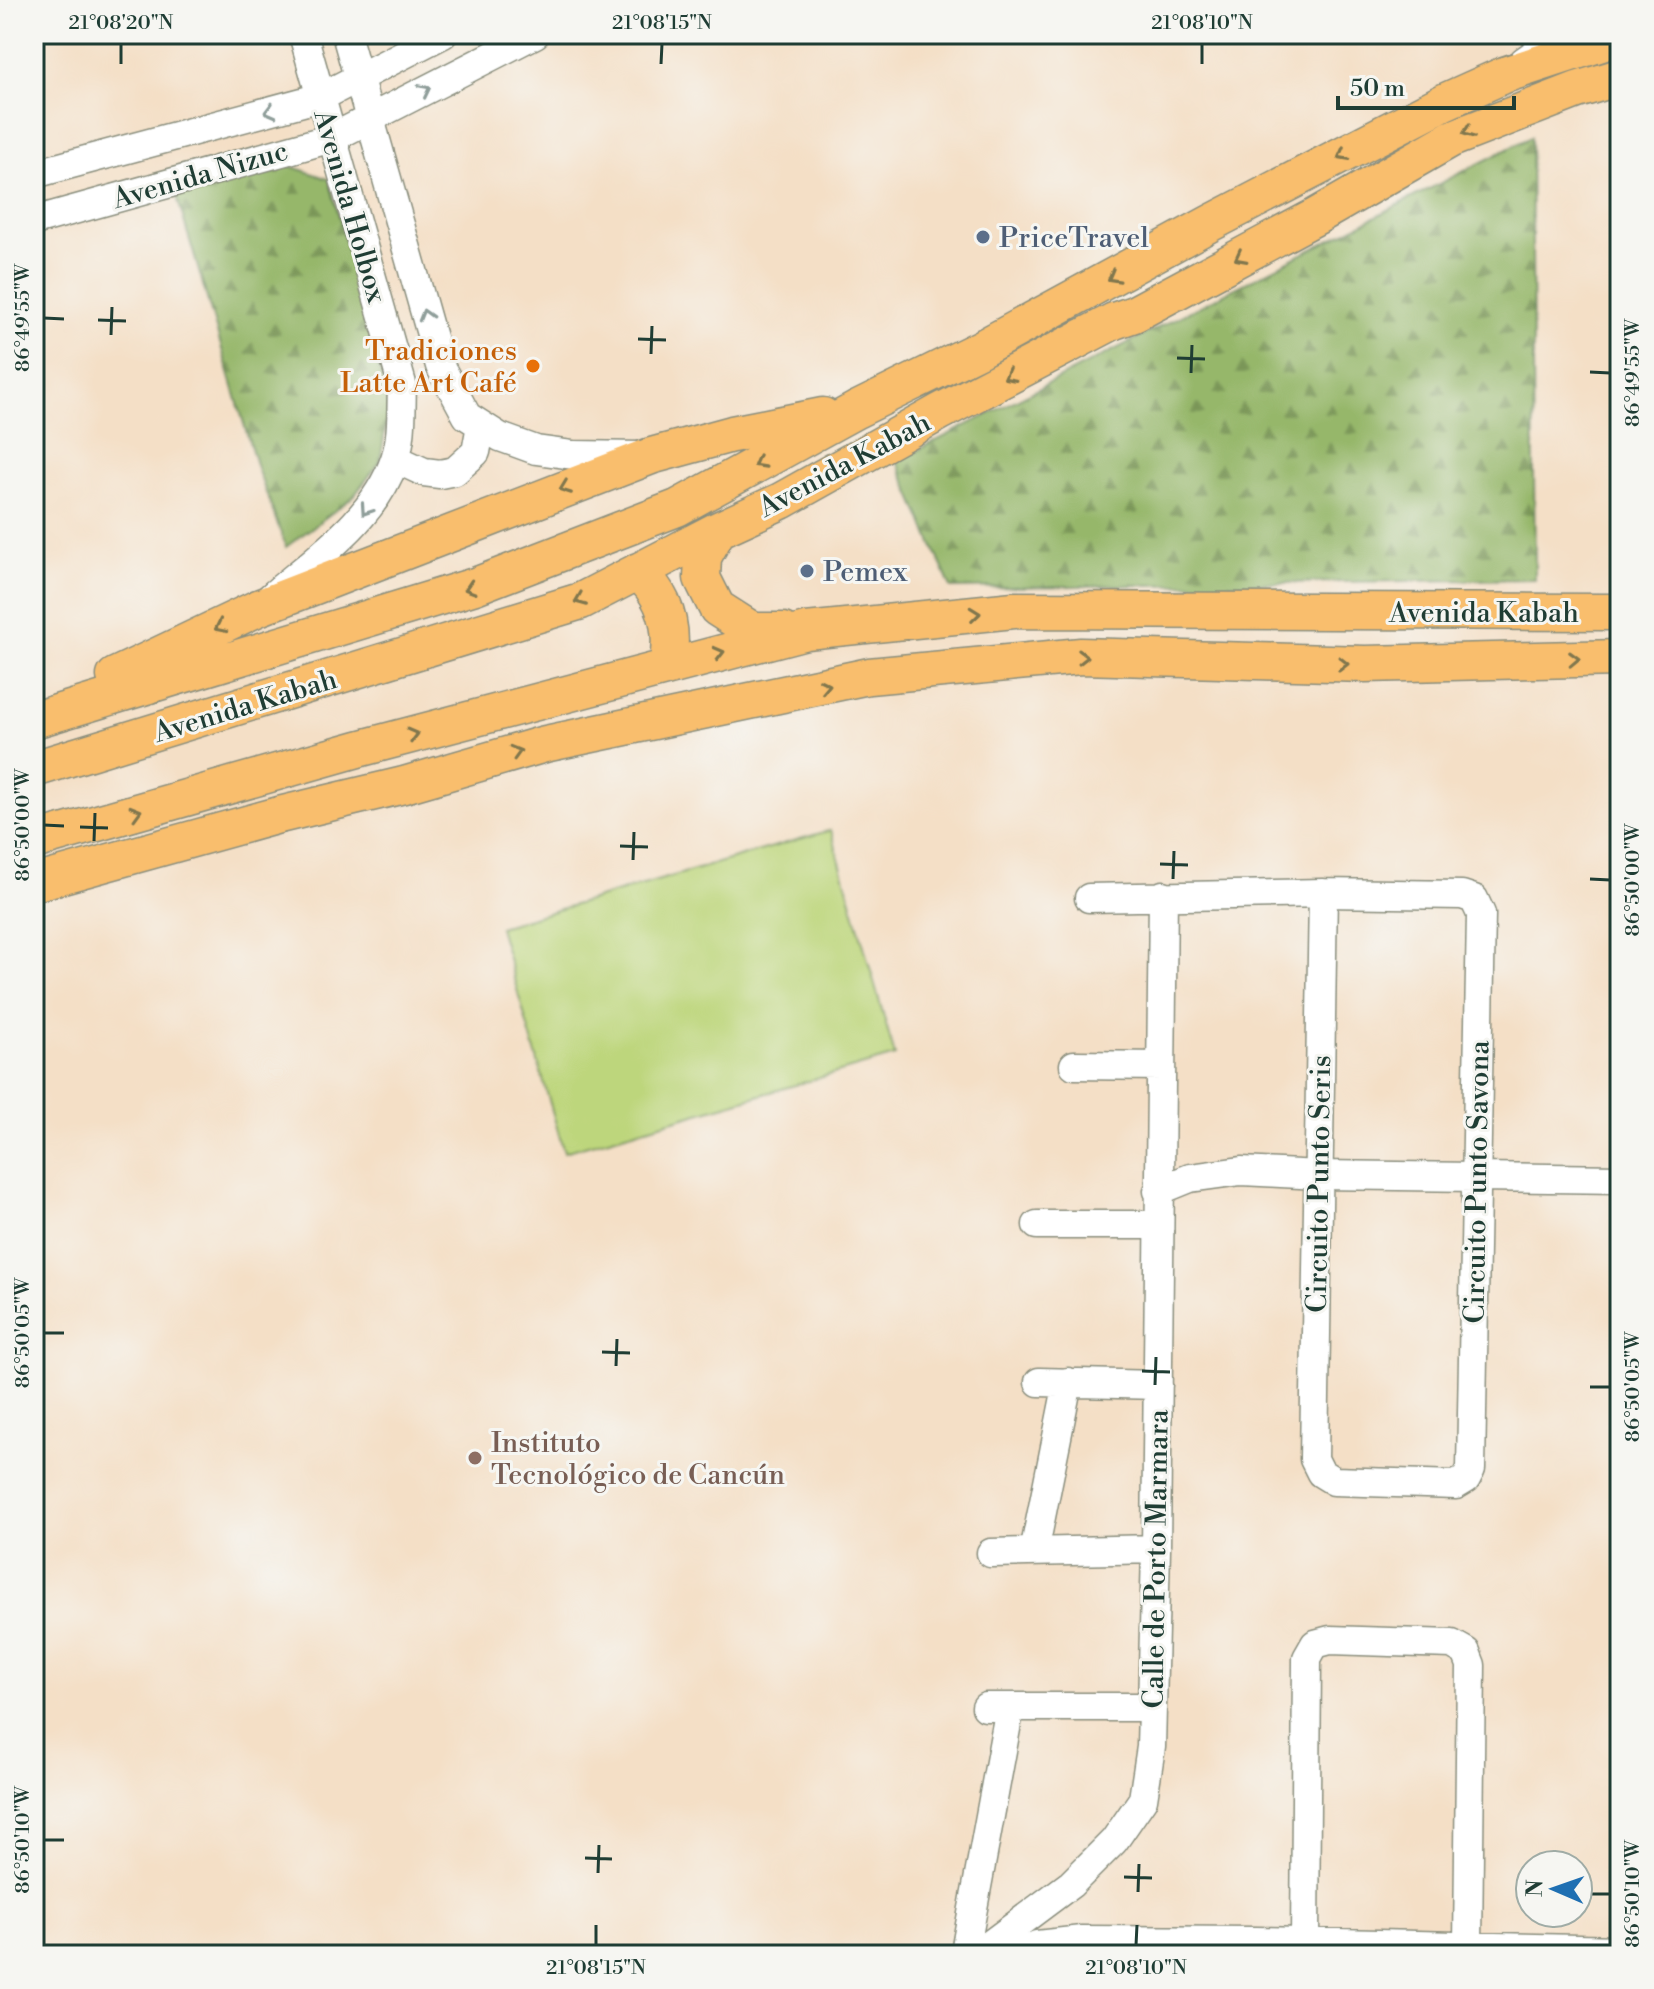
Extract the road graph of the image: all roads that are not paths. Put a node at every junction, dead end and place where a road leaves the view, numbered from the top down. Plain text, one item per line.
1 (303, 34) edge
2 (346, 34) edge
3 (443, 34) edge
4 (535, 34) edge
5 (1563, 34) edge
6 (1620, 37) edge
7 (1504, 75) junction
8 (1620, 77) edge
9 (359, 78) junction
10 (321, 97) junction
11 (1444, 102) junction
12 (370, 118) junction
13 (332, 138) junction
14 (34, 174) edge
15 (1317, 216) junction
16 (34, 221) edge
17 (1134, 314) junction
18 (980, 349) junction
19 (856, 410) junction
20 (481, 425) junction
21 (651, 456) junction
22 (396, 459) junction
23 (718, 530) junction
24 (638, 571) junction
25 (258, 608) junction
26 (1316, 612) junction
27 (1620, 612) edge
28 (909, 620) junction
29 (806, 631) junction
30 (1620, 658) edge
31 (1528, 661) junction
32 (1009, 663) junction
33 (667, 666) junction
34 (34, 713) edge
35 (34, 720) edge
36 (358, 749) junction
37 (34, 769) edge
38 (279, 815) junction
39 (34, 841) edge
40 (34, 883) edge
41 (1323, 893) junction
42 (1163, 895) junction
43 (1089, 898) dead end
44 (1074, 1065) dead end
45 (1161, 1066) junction
46 (1319, 1175) junction
47 (1477, 1177) junction
48 (1620, 1179) edge
49 (1158, 1191) junction
50 (1037, 1225) dead end
51 (1158, 1225) junction
52 (1039, 1382) dead end
53 (1068, 1382) junction
54 (1158, 1385) junction
55 (1466, 1479) joint
56 (1156, 1549) junction
57 (1034, 1552) junction
58 (991, 1553) dead end
59 (1151, 1707) junction
60 (1305, 1942) junction
61 (1468, 1946) junction
62 (1082, 1948) edge
63 (1256, 1948) edge
64 (1430, 1950) edge
65 (1608, 1951) edge
66 (966, 1954) edge
67 (1018, 1955) edge

1 - 10 street, Avenida Holbox
2 - 9 street, Avenida Holbox
3 - 9 street, Avenida Nizuc
12 -> 4 street, Avenida Nizuc
5 - 7 street
6 - 7 main road, Avenida Kabah
7 - 11 main road, Avenida Kabah
8 -> 15 main road, Avenida Kabah
9 - 10 street, Avenida Nizuc
9 - 12 street, Avenida Holbox
10 - 13 street, Avenida Holbox
10 -> 14 street, Avenida Nizuc
11 - 15 main road
11 -> 18 main road, Avenida Kabah
12 - 13 street, Avenida Nizuc
20 -> 12 street, Avenida Holbox
13 - 16 street, Avenida Nizuc
13 - 22 street, Avenida Holbox
15 -> 17 main road, Avenida Kabah
17 - 18 main road
17 -> 23 main road, Avenida Kabah
18 - 19 main road, Avenida Kabah
19 - 21 main road
19 -> 35 main road, Avenida Kabah
20 - 21 street, Avenida Holbox
20 - 22 street
21 -> 25 main road
22 -> 25 street, Avenida Holbox
23 - 24 main road, Avenida Kabah
23 - 29 main road
24 - 33 main road
24 -> 37 main road, Avenida Kabah
25 -> 34 main road
26 - 27 main road, Avenida Kabah
28 -> 26 main road, Avenida Kabah
26 - 31 main road
28 - 29 main road, Avenida Kabah
28 - 32 main road
33 -> 29 main road, Avenida Kabah
31 -> 30 main road, Avenida Kabah
32 -> 31 main road, Avenida Kabah
38 -> 32 main road, Avenida Kabah
36 -> 33 main road, Avenida Kabah
36 - 38 main road
39 -> 36 main road, Avenida Kabah
38 - 40 main road, Avenida Kabah
41 - 42 street
41 - 46 street, Circuito Punto Seris
41 - 47 street, Circuito Punto Savona
42 - 43 street
42 - 45 street, Calle de Porto Marmara
44 - 45 street
45 - 49 street, Calle de Porto Marmara
46 - 47 street
46 - 49 street
46 - 55 street, Circuito Punto Seris
47 - 48 street
47 - 55 street, Circuito Punto Savona
49 - 51 street, Calle de Porto Marmara
50 - 51 street
51 - 54 street, Calle de Porto Marmara
52 - 53 street
53 - 54 street
53 - 57 street
54 - 56 street, Calle de Porto Marmara
56 - 57 street
56 - 59 street, Calle de Porto Marmara
57 - 58 street
59 - 66 street, Calle de Porto Marmara
59 - 66 street
60 - 61 street
60 - 63 street
60 - 64 street
61 - 64 street
61 - 65 street
62 - 63 street
62 - 67 street

